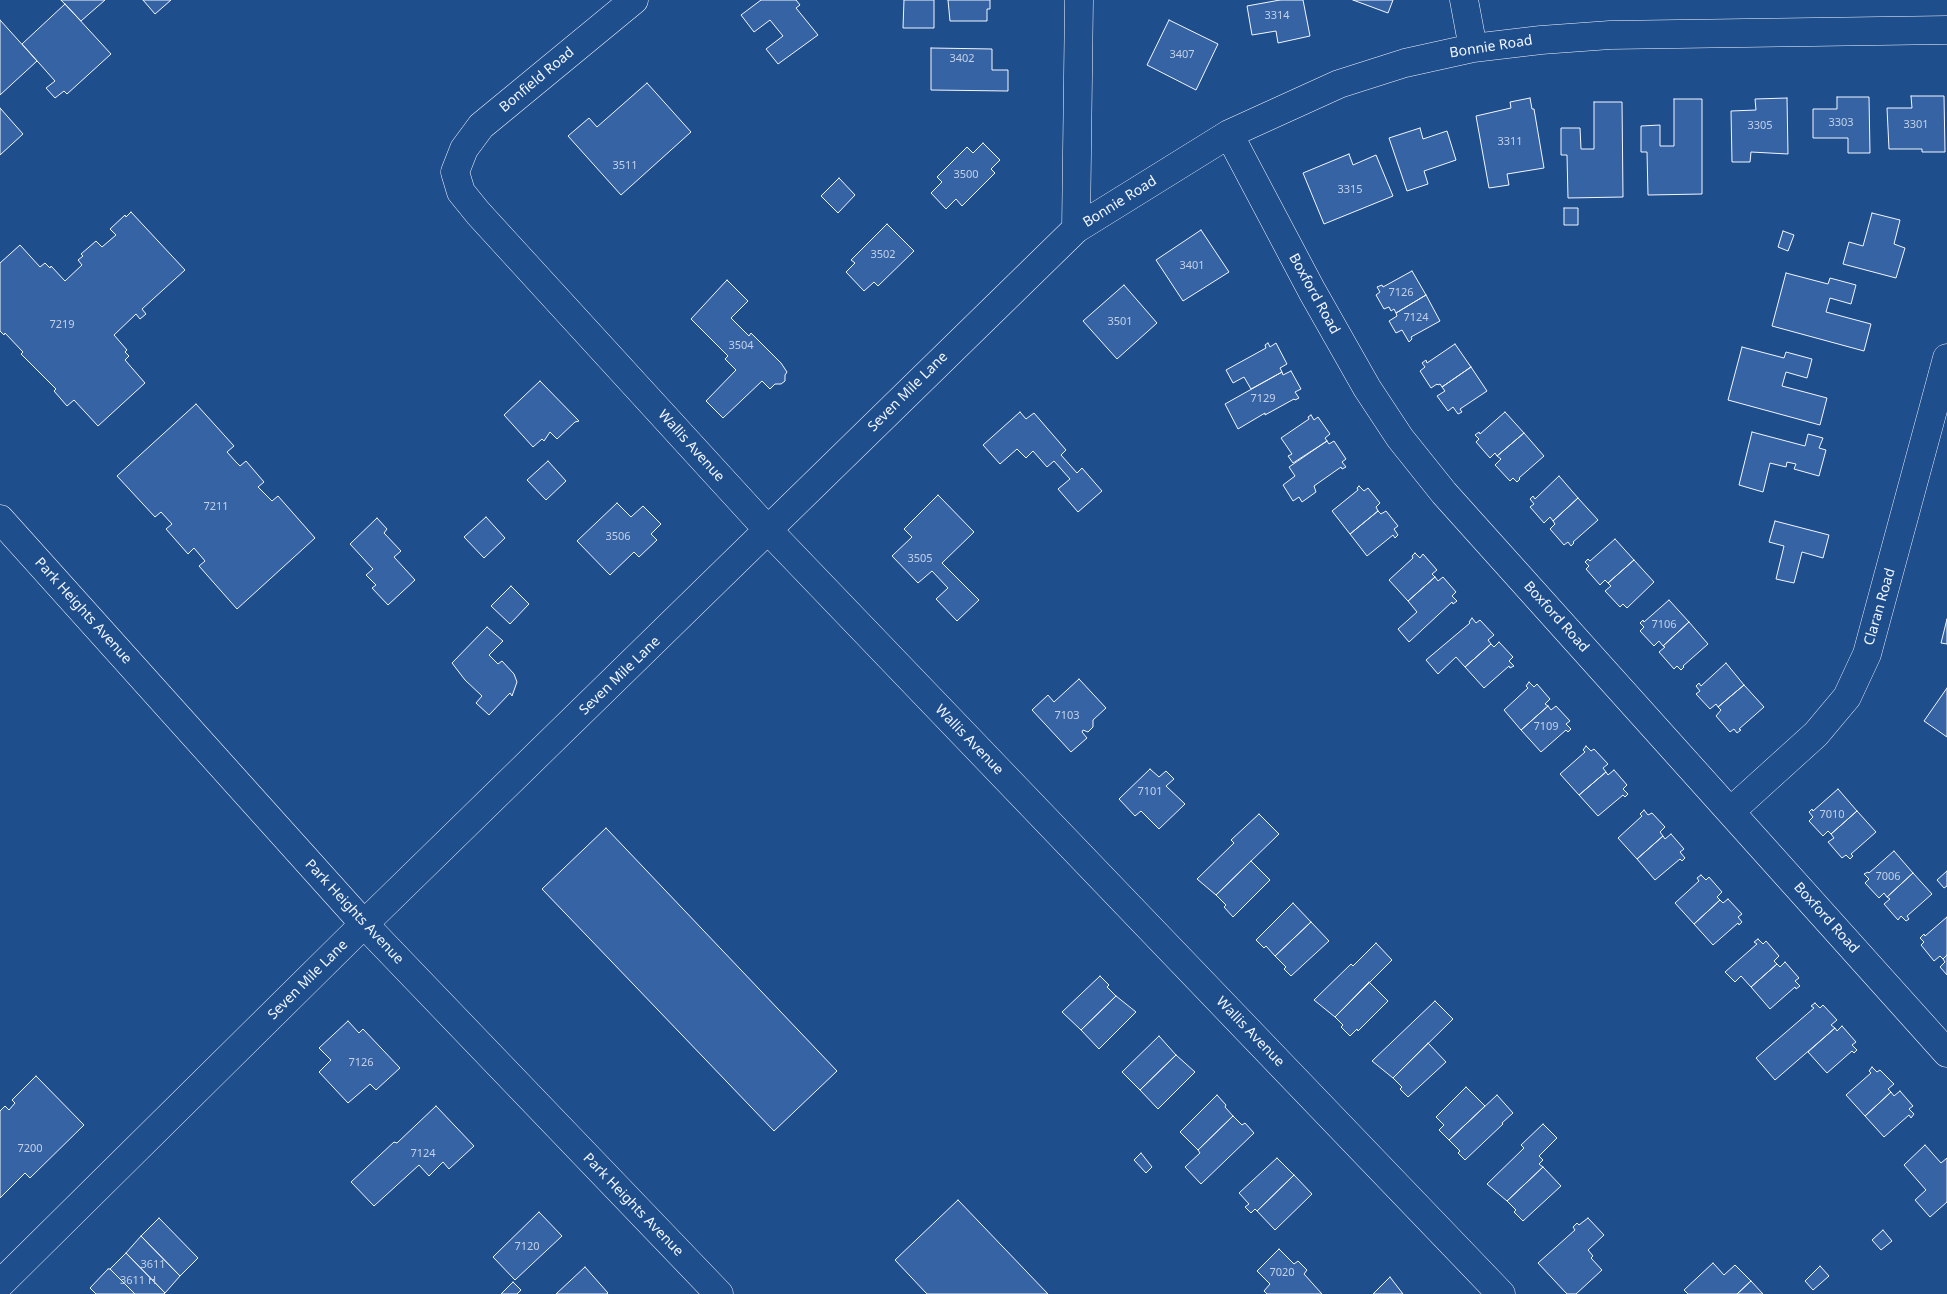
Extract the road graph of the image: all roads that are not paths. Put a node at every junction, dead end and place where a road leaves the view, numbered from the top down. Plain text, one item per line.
1 (634, 0) edge
2 (1079, 0) edge
3 (1464, 0) edge
4 (1947, 30) edge
5 (1473, 48) junction
6 (1229, 134) junction
7 (455, 172) joint
8 (1076, 229) junction
9 (1947, 358) edge
10 (0, 519) edge
11 (768, 530) junction
12 (1730, 811) junction
13 (364, 924) junction
14 (1947, 1053) edge
15 (0, 1284) edge
16 (719, 1294) edge
17 (1501, 1294) edge

1 - 7 street, Bonfield Road
2 - 8 street
3 - 5 street
4 - 5 street, Bonnie Road
5 - 6 street, Bonnie Road
6 - 8 street, Bonnie Road
6 - 12 street, Boxford Road
7 - 11 street, Wallis Avenue
8 - 11 street, Seven Mile Lane
9 - 12 street, Claran Road
10 - 13 street, Park Heights Avenue
11 - 13 street, Seven Mile Lane
11 - 17 street, Wallis Avenue
12 - 14 street, Boxford Road
13 - 15 street, Seven Mile Lane
13 - 16 street, Park Heights Avenue

